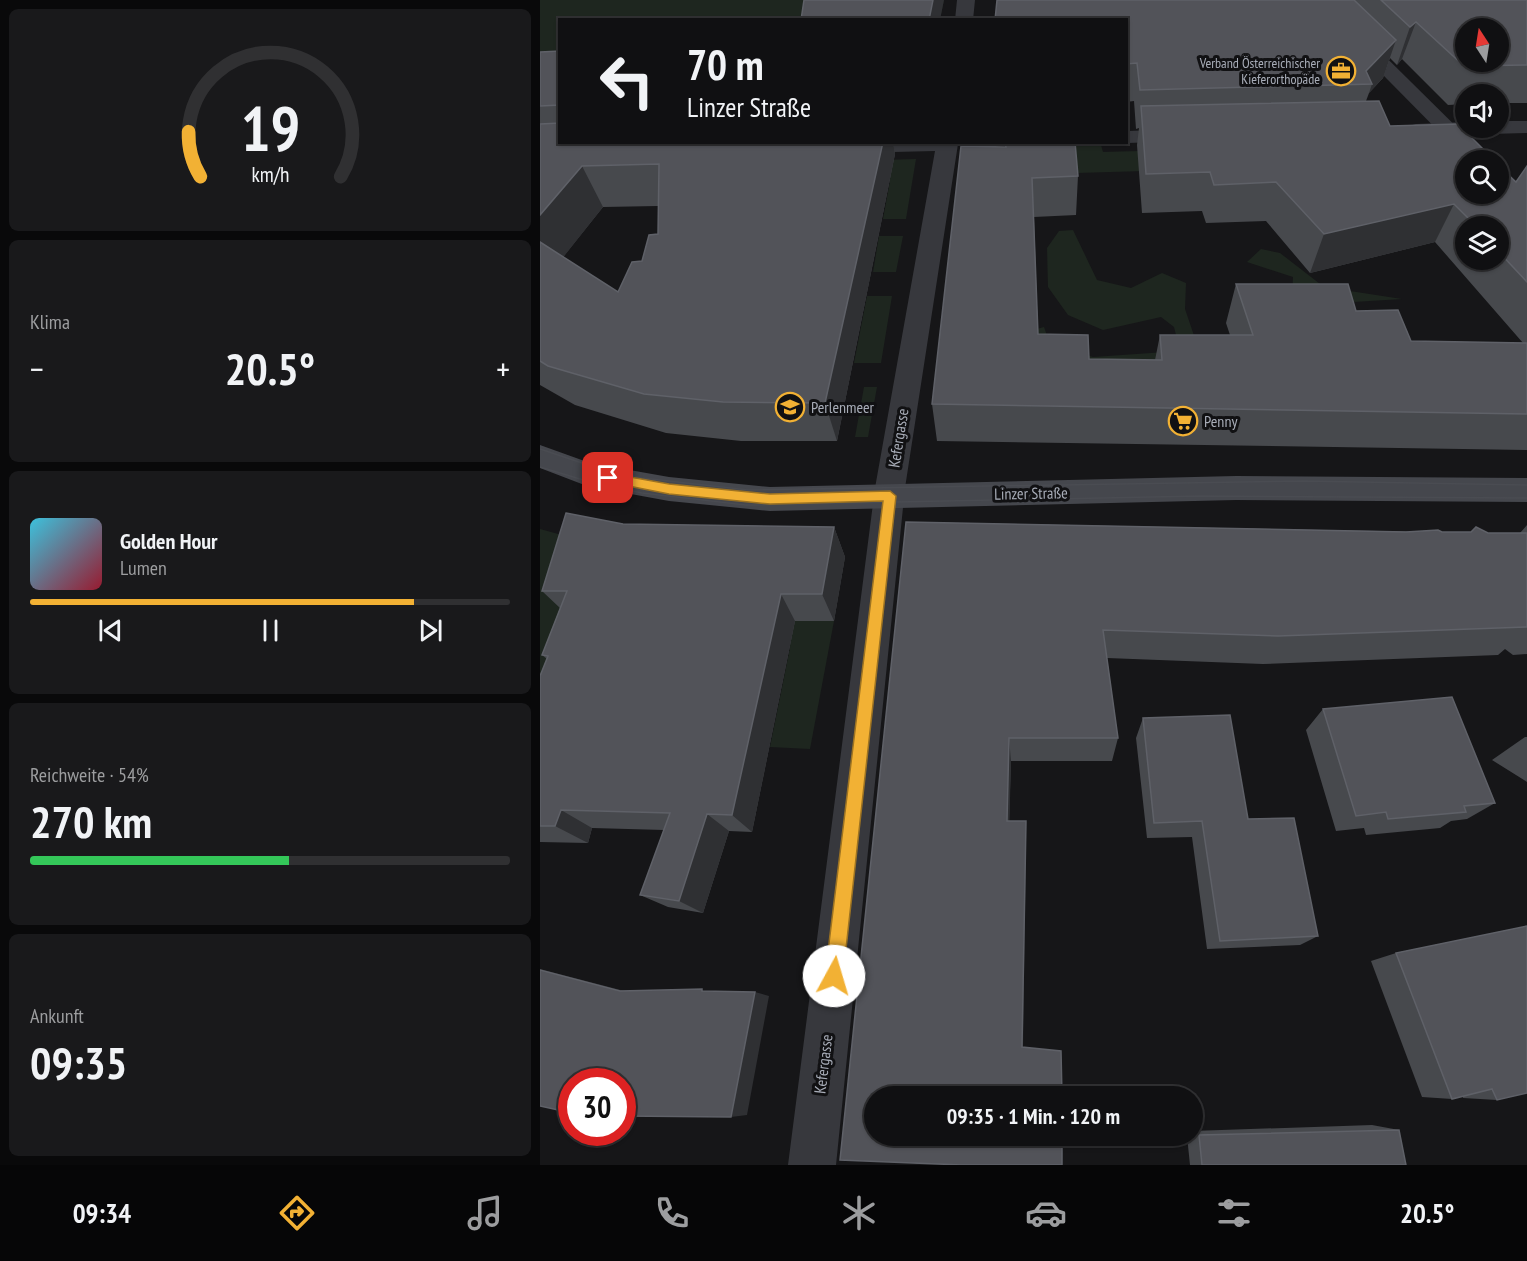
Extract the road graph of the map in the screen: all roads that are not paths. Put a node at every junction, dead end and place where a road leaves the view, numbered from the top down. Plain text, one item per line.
1 (966, 0) edge
2 (1318, 0) edge
3 (963, 18) edge
4 (1527, 126) edge
5 (1509, 127) edge
6 (1446, 129) junction
7 (1455, 129) edge
8 (1399, 130) edge
9 (1198, 135) edge
10 (1128, 137) edge
11 (918, 144) edge
12 (947, 144) edge
13 (830, 147) edge
14 (1468, 150) edge
15 (540, 456) edge
16 (1527, 490) edge
17 (890, 496) junction
18 (812, 1165) edge

1 - 3 street
2 - 6 street
4 - 5 street
6 - 7 street
6 - 8 street
6 - 14 street
9 - 10 street
11 - 13 street
12 - 17 street, Kefergasse
15 - 17 main road, Linzer Straße
16 - 17 main road, Linzer Straße
17 - 18 street, Kefergasse

